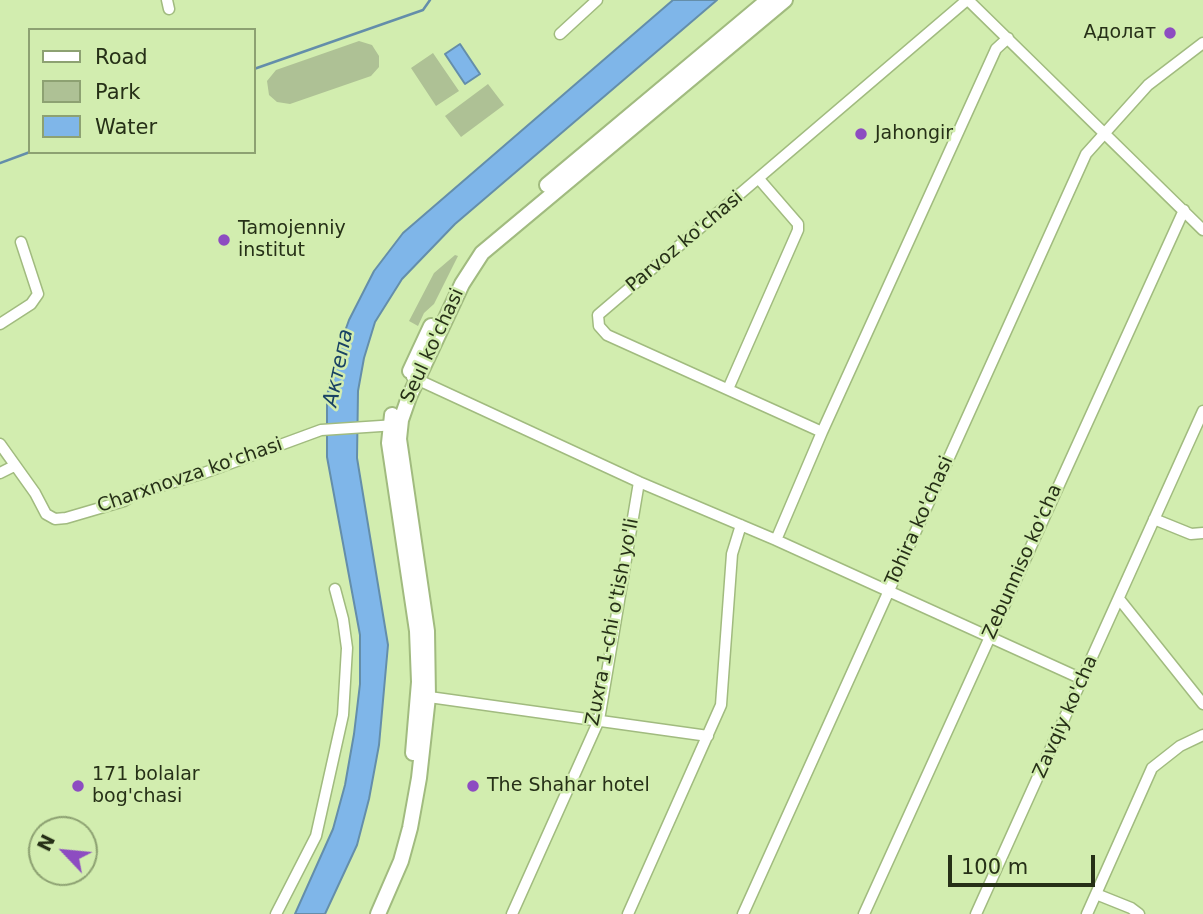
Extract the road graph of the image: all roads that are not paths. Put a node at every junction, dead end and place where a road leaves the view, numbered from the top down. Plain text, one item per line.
1 (597, 0) edge
2 (768, 0) edge
3 (785, 0) edge
4 (968, 0) edge
5 (560, 34) dead end
6 (1008, 38) junction
7 (1203, 43) edge
8 (1105, 132) junction
9 (759, 179) junction
10 (1184, 210) junction
11 (1203, 230) edge
12 (21, 242) dead end
13 (0, 324) edge
14 (413, 377) junction
15 (728, 389) junction
16 (1203, 411) edge
17 (395, 425) junction
18 (822, 432) junction
19 (0, 444) edge
20 (14, 466) junction
21 (0, 473) edge
22 (639, 482) junction
23 (1154, 519) junction
24 (741, 525) junction
25 (1203, 533) edge
26 (776, 540) junction
27 (335, 589) dead end
28 (888, 592) junction
29 (1120, 600) junction
30 (989, 637) junction
31 (1082, 679) junction
32 (423, 696) junction
33 (1203, 704) edge
34 (599, 720) junction
35 (1203, 735) edge
36 (708, 736) junction
37 (1096, 894) junction
38 (276, 914) edge
39 (367, 914) edge
40 (378, 914) edge
41 (512, 914) edge
42 (628, 914) edge
43 (743, 914) edge
44 (864, 914) edge
45 (976, 914) edge
46 (1087, 914) edge
47 (1139, 914) edge

1 - 5 street
2 - 14 main road, Seul ko'chasi
3 - 14 main road, Seul ko'chasi
4 - 6 street
4 - 9 street, Parvoz ko'chasi
6 - 8 street
6 - 18 street
7 - 8 street, Tohira ko'chasi
8 - 10 street
8 - 28 street, Tohira ko'chasi
9 - 15 street
9 - 15 street, Parvoz ko'chasi
10 - 11 street
10 - 30 street, Zebunniso ko'cha
12 - 13 street
14 - 17 main road, Seul ko'chasi
14 - 22 street
15 - 18 street, Parvoz ko'chasi
16 - 23 street, Zavqiy ko'cha
17 - 20 street, Charxnovza ko'chasi
17 - 32 main road, Seul ko'chasi
18 - 26 street
19 - 20 street
20 - 21 street
22 - 24 street
22 - 34 street, Zuxra 1-chi o'tish yo'li
23 - 25 street
23 - 29 street, Zavqiy ko'cha
24 - 26 street
24 - 36 street
26 - 28 street
27 - 38 street
28 - 30 street
28 - 43 street, Tohira ko'chasi
29 - 31 street, Zavqiy ko'cha
29 - 33 street
30 - 31 street
30 - 44 street, Zebunniso ko'cha
31 - 45 street, Zavqiy ko'cha
32 - 34 street
32 - 39 main road, Seul ko'chasi
32 - 40 main road, Seul ko'chasi
34 - 36 street
34 - 41 street, Zuxra 1-chi o'tish yo'li
35 - 37 street
36 - 42 street
37 - 46 street
37 - 47 street

